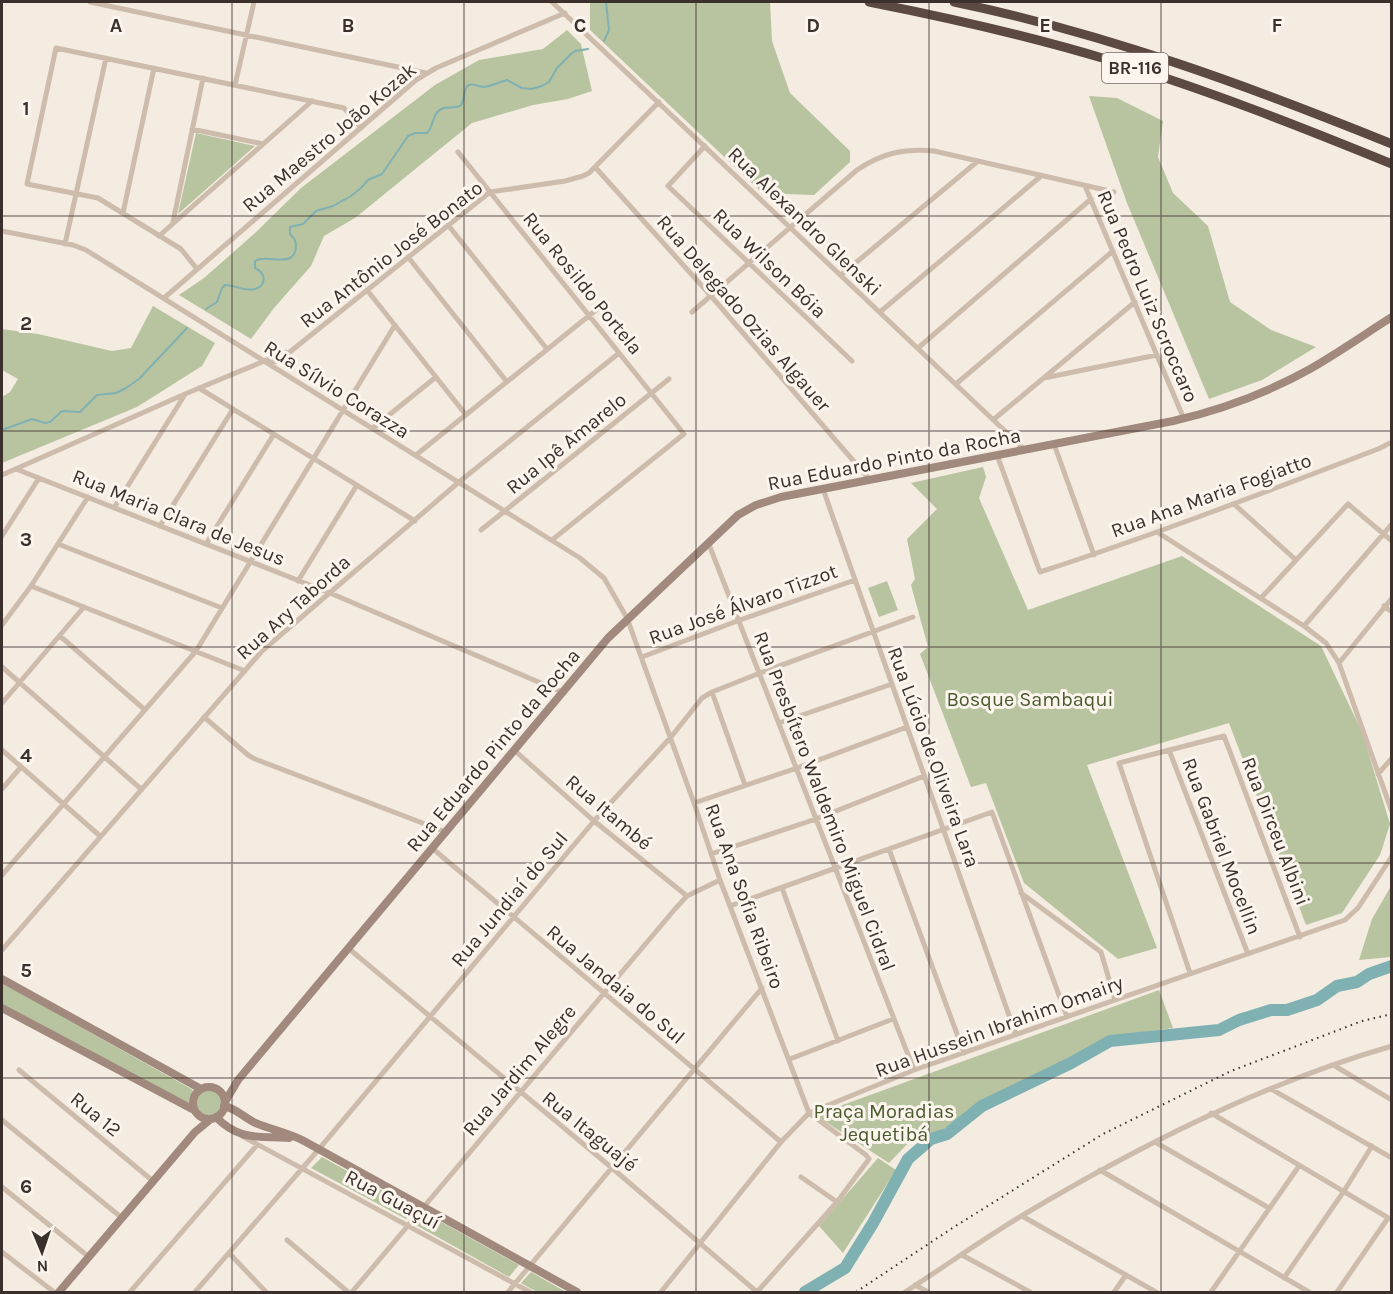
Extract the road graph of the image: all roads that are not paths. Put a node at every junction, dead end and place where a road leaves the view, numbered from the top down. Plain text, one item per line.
1 (90, 2) edge
2 (254, 2) edge
3 (552, 2) edge
4 (870, 2) edge
5 (954, 2) edge
6 (566, 13) junction
7 (247, 35) junction
8 (106, 58) junction
9 (153, 68) junction
10 (426, 73) junction
11 (203, 78) junction
12 (235, 85) junction
13 (312, 101) junction
14 (659, 102) junction
15 (361, 128) junction
16 (192, 129) junction
17 (263, 144) junction
18 (1392, 144) edge
19 (705, 146) junction
20 (458, 152) dead end
21 (978, 161) junction
22 (1392, 164) edge
23 (595, 167) junction
24 (1041, 176) junction
25 (1085, 186) junction
26 (490, 192) junction
27 (1114, 192) dead end
28 (76, 194) junction
29 (1091, 200) junction
30 (123, 213) junction
31 (172, 224) junction
32 (448, 225) junction
33 (790, 227) junction
34 (2, 231) edge
35 (159, 236) junction
36 (65, 243) junction
37 (1113, 251) junction
38 (408, 257) junction
39 (749, 263) junction
40 (197, 269) junction
41 (841, 275) junction
42 (367, 290) junction
43 (711, 296) junction
44 (164, 298) junction
45 (606, 302) dead end
46 (1135, 302) junction
47 (692, 312) dead end
48 (880, 312) junction
49 (589, 315) junction
50 (1392, 317) edge
51 (394, 325) junction
52 (918, 348) junction
53 (548, 349) junction
54 (619, 353) junction
55 (1157, 355) junction
56 (852, 361) dead end
57 (265, 362) junction
58 (436, 377) junction
59 (1043, 378) junction
60 (669, 379) dead end
61 (507, 382) junction
62 (956, 384) junction
63 (199, 388) junction
64 (651, 393) junction
65 (185, 394) junction
66 (233, 409) junction
67 (343, 410) junction
68 (466, 415) junction
69 (1184, 419) junction
70 (993, 420) junction
71 (373, 428) junction
72 (274, 434) junction
73 (1392, 442) edge
74 (1054, 444) junction
75 (1025, 450) junction
76 (416, 455) junction
77 (997, 455) junction
78 (314, 458) junction
79 (16, 469) junction
80 (2, 475) edge
81 (39, 478) junction
82 (870, 480) junction
83 (459, 483) junction
84 (357, 485) junction
85 (823, 489) junction
86 (88, 497) junction
87 (1234, 504) junction
88 (114, 508) junction
89 (505, 511) junction
90 (415, 521) junction
91 (1392, 524) edge
92 (160, 526) junction
93 (481, 530) dead end
94 (1157, 532) junction
95 (1382, 534) junction
96 (2, 536) edge
97 (552, 540) junction
98 (708, 542) junction
99 (1392, 542) edge
100 (58, 544) junction
101 (206, 544) junction
102 (1094, 555) junction
103 (1296, 560) junction
104 (250, 562) junction
105 (298, 580) junction
106 (855, 580) junction
107 (31, 586) junction
108 (330, 593) junction
109 (1261, 598) junction
110 (1392, 598) edge
111 (1384, 606) junction
112 (84, 607) junction
113 (222, 608) junction
114 (1392, 612) edge
115 (913, 617) dead end
116 (627, 618) junction
117 (740, 620) junction
118 (2, 625) edge
119 (1304, 626) junction
120 (873, 632) junction
121 (60, 636) junction
122 (196, 651) junction
123 (642, 657) junction
124 (1339, 663) junction
125 (2, 667) edge
126 (245, 671) junction
127 (760, 673) junction
128 (19, 682) junction
129 (892, 684) junction
130 (562, 692) junction
131 (712, 692) junction
132 (2, 703) edge
133 (145, 710) junction
134 (204, 717) junction
135 (779, 723) junction
136 (907, 727) junction
137 (671, 737) junction
138 (2, 750) edge
139 (514, 750) junction
140 (1169, 750) junction
141 (104, 757) junction
142 (1392, 758) edge
143 (21, 766) junction
144 (796, 768) junction
145 (1378, 774) junction
146 (924, 776) junction
147 (745, 785) junction
148 (2, 789) edge
149 (141, 789) junction
150 (694, 803) junction
151 (63, 804) junction
152 (1392, 812) edge
153 (816, 819) junction
154 (594, 821) junction
155 (943, 828) junction
156 (446, 832) junction
157 (100, 836) junction
158 (432, 848) junction
159 (889, 849) junction
160 (711, 854) junction
161 (1392, 856) edge
162 (835, 868) junction
163 (2, 875) edge
164 (720, 880) junction
165 (782, 888) junction
166 (1020, 892) junction
167 (687, 896) junction
168 (730, 906) junction
169 (513, 917) junction
170 (1300, 937) junction
171 (348, 948) junction
172 (2, 950) edge
173 (1248, 954) junction
174 (1190, 973) junction
175 (2, 979) edge
176 (762, 987) junction
177 (604, 994) junction
178 (1115, 1000) junction
179 (2, 1008) edge
180 (430, 1016) junction
181 (1067, 1017) junction
182 (893, 1020) junction
183 (1016, 1035) junction
184 (838, 1041) junction
185 (1392, 1046) edge
186 (964, 1053) junction
187 (790, 1059) junction
188 (1335, 1066) junction
189 (694, 1069) junction
190 (19, 1070) dead end
191 (914, 1070) junction
192 (236, 1083) junction
193 (201, 1089) junction
194 (216, 1089) junction
195 (1270, 1089) junction
196 (520, 1093) junction
197 (1392, 1100) edge
198 (224, 1104) junction
199 (236, 1109) junction
200 (195, 1112) junction
201 (809, 1113) junction
202 (1211, 1113) junction
203 (213, 1118) junction
204 (2, 1123) edge
205 (260, 1125) junction
206 (195, 1132) junction
207 (240, 1135) junction
208 (299, 1138) junction
209 (781, 1142) junction
210 (1155, 1142) junction
211 (257, 1145) junction
212 (1372, 1146) junction
213 (319, 1149) junction
214 (1392, 1158) edge
215 (1299, 1166) junction
216 (612, 1168) junction
217 (302, 1169) junction
218 (1100, 1170) junction
219 (801, 1177) dead end
220 (153, 1181) junction
221 (2, 1187) edge
222 (1344, 1191) junction
223 (837, 1202) junction
224 (423, 1207) junction
225 (1269, 1208) junction
226 (1022, 1215) junction
227 (122, 1218) junction
228 (1390, 1219) edge
229 (407, 1226) junction
230 (287, 1240) dead end
231 (701, 1244) junction
232 (1238, 1251) junction
233 (2, 1252) edge
234 (229, 1253) junction
235 (962, 1255) junction
236 (89, 1257) junction
237 (530, 1267) junction
238 (1126, 1275) junction
239 (1284, 1278) junction
240 (515, 1284) junction
241 (915, 1286) junction
242 (263, 1291) edge
243 (56, 1293) edge
244 (130, 1293) edge
245 (195, 1293) edge
246 (350, 1293) edge
247 (508, 1293) edge
248 (530, 1293) edge
249 (577, 1293) edge
250 (661, 1293) edge
251 (758, 1293) edge
252 (905, 1293) edge
253 (928, 1293) edge
254 (1030, 1293) edge
255 (1114, 1293) edge
256 (1156, 1293) edge
257 (1211, 1293) edge
258 (1309, 1293) edge
259 (1337, 1293) edge

1 - 7 street
2 - 7 street
3 - 6 street, Rua Alexandro Glenski
4 - 22 highway, BR-116
5 - 18 highway, BR-116
6 - 10 street, Rua Maestro João Kozak
6 - 14 street, Rua Alexandro Glenski
7 - 10 street
7 - 12 street
8 - 9 street
8 - 28 street
8 - 28 street
9 - 11 street
9 - 30 street
10 - 15 street, Rua Maestro João Kozak
11 - 12 street
11 - 16 street
12 - 13 street
13 - 15 street
13 - 17 street
14 - 19 street, Rua Alexandro Glenski
14 - 23 street, Rua Antônio José Bonato
15 - 40 street, Rua Maestro João Kozak
16 - 17 street
16 - 31 street
17 - 31 street
19 - 33 street, Rua Alexandro Glenski
19 - 39 street, Rua Wilson Bóia
20 - 26 street, Rua Rosildo Portela
21 - 24 street
21 - 33 street
21 - 41 street
23 - 26 street, Rua Antônio José Bonato
23 - 43 street, Rua Delegado Ozias Algauer
24 - 25 street
24 - 48 street
25 - 27 street
25 - 29 street, Rua Pedro Luiz Scroccaro
26 - 32 street, Rua Antônio José Bonato
26 - 49 street, Rua Rosildo Portela
28 - 30 street
28 - 36 street
29 - 37 street, Rua Pedro Luiz Scroccaro
29 - 52 street
30 - 35 street
31 - 35 street
32 - 38 street, Rua Antônio José Bonato
32 - 53 street
33 - 39 street
33 - 41 street, Rua Alexandro Glenski
34 - 36 street, Rua Sílvio Corazza
35 - 40 street
36 - 44 street, Rua Sílvio Corazza
37 - 46 street, Rua Pedro Luiz Scroccaro
37 - 62 street
38 - 42 street, Rua Antônio José Bonato
38 - 61 street
39 - 43 street
39 - 56 street, Rua Wilson Bóia
40 - 44 street, Rua Maestro João Kozak
41 - 48 street, Rua Alexandro Glenski
42 - 51 street
42 - 57 street, Rua Antônio José Bonato
43 - 47 street
43 - 82 street, Rua Delegado Ozias Algauer
44 - 57 street, Rua Sílvio Corazza
45 - 49 street
46 - 55 street, Rua Pedro Luiz Scroccaro
46 - 59 street
48 - 52 street, Rua Alexandro Glenski
49 - 53 street
49 - 54 street, Rua Rosildo Portela
50 - 69 main road, Rua Eduardo Pinto da Rocha
51 - 58 street
51 - 67 street
52 - 62 street, Rua Alexandro Glenski
53 - 61 street
54 - 64 street, Rua Rosildo Portela
54 - 83 street, Rua Ary Taborda
55 - 59 street
55 - 69 street, Rua Pedro Luiz Scroccaro
57 - 63 street, Rua Antônio José Bonato
57 - 67 street, Rua Sílvio Corazza
58 - 68 street
58 - 71 street
59 - 70 street
60 - 64 street, Rua Ipê Amarelo
61 - 68 street
62 - 70 street, Rua Alexandro Glenski
63 - 65 street, Rua Antônio José Bonato
63 - 66 street
64 - 89 street, Rua Ipê Amarelo
64 - 97 street, Rua Rosildo Portela
65 - 79 street, Rua Antônio José Bonato
65 - 88 street
66 - 72 street
66 - 92 street
67 - 71 street, Rua Sílvio Corazza
67 - 78 street
68 - 76 street
69 - 74 main road, Rua Eduardo Pinto da Rocha
70 - 75 street, Rua Alexandro Glenski
71 - 76 street, Rua Sílvio Corazza
72 - 78 street
72 - 101 street
73 - 87 street, Rua Ana Maria Fogiatto
74 - 75 main road, Rua Eduardo Pinto da Rocha
74 - 102 street
75 - 77 main road, Rua Eduardo Pinto da Rocha
76 - 83 street, Rua Sílvio Corazza
77 - 82 main road, Rua Eduardo Pinto da Rocha
77 - 102 street, Rua Ana Maria Fogiatto
78 - 84 street
78 - 104 street
79 - 80 street, Rua Antônio José Bonato
79 - 81 street, Rua Maria Clara de Jesus
81 - 86 street, Rua Maria Clara de Jesus
81 - 96 street
82 - 85 main road, Rua Eduardo Pinto da Rocha
83 - 89 street, Rua Sílvio Corazza
83 - 90 street, Rua Ary Taborda
84 - 90 street
84 - 105 street
85 - 98 main road, Rua Eduardo Pinto da Rocha
85 - 106 street, Rua Lúcio de Oliveira Lara
86 - 88 street, Rua Maria Clara de Jesus
86 - 100 street
87 - 94 street, Rua Ana Maria Fogiatto
87 - 103 street
88 - 92 street, Rua Maria Clara de Jesus
89 - 93 street, Rua Ipê Amarelo
89 - 97 street, Rua Sílvio Corazza
90 - 108 street, Rua Ary Taborda
91 - 95 street
92 - 101 street, Rua Maria Clara de Jesus
94 - 102 street, Rua Ana Maria Fogiatto
94 - 109 street
95 - 99 street
95 - 103 street
95 - 119 street
97 - 116 street, Rua Sílvio Corazza
98 - 116 main road, Rua Eduardo Pinto da Rocha
98 - 117 street, Rua Presbítero Waldemiro Miguel Cidral
100 - 107 street
100 - 113 street
101 - 104 street, Rua Maria Clara de Jesus
103 - 109 street
104 - 105 street, Rua Maria Clara de Jesus
104 - 113 street
105 - 108 street, Rua Maria Clara de Jesus
106 - 117 street, Rua José Álvaro Tizzot
106 - 120 street, Rua Lúcio de Oliveira Lara
107 - 112 street
107 - 118 street
108 - 126 street, Rua Ary Taborda
108 - 130 street, Rua Maria Clara de Jesus
109 - 119 street
110 - 111 street
111 - 114 street
111 - 124 street
112 - 121 street
112 - 122 street
113 - 122 street
115 - 120 street, Rua Jundiaí do Sul
116 - 123 street, Rua Ana Sofia Ribeiro
116 - 130 main road, Rua Eduardo Pinto da Rocha
117 - 123 street, Rua José Álvaro Tizzot
117 - 127 street, Rua Presbítero Waldemiro Miguel Cidral
119 - 124 street
120 - 127 street, Rua Jundiaí do Sul
120 - 129 street, Rua Lúcio de Oliveira Lara
121 - 128 street
121 - 133 street
122 - 126 street
122 - 133 street
123 - 137 street, Rua Ana Sofia Ribeiro
124 - 145 street
125 - 128 street
126 - 134 street, Rua Ary Taborda
127 - 131 street, Rua Jundiaí do Sul
127 - 135 street, Rua Presbítero Waldemiro Miguel Cidral
128 - 132 street
128 - 141 street
129 - 135 street
129 - 136 street, Rua Lúcio de Oliveira Lara
130 - 139 main road, Rua Eduardo Pinto da Rocha
131 - 137 street, Rua Jundiaí do Sul
131 - 147 street
133 - 141 street
134 - 149 street, Rua Ary Taborda
134 - 156 street
135 - 144 street, Rua Presbítero Waldemiro Miguel Cidral
136 - 144 street
136 - 146 street, Rua Lúcio de Oliveira Lara
137 - 150 street, Rua Ana Sofia Ribeiro
137 - 154 street, Rua Jundiaí do Sul
138 - 143 street
139 - 154 street, Rua Itambé
139 - 156 main road, Rua Eduardo Pinto da Rocha
140 - 170 street, Rua Dirceu Albini
140 - 173 street, Rua Gabriel Mocellin
140 - 174 street
141 - 149 street
141 - 151 street
142 - 145 street
143 - 148 street
143 - 151 street
144 - 147 street
144 - 153 street, Rua Presbítero Waldemiro Miguel Cidral
145 - 152 street
146 - 153 street
146 - 155 street, Rua Lúcio de Oliveira Lara
147 - 150 street
149 - 157 street, Rua Ary Taborda
150 - 160 street, Rua Ana Sofia Ribeiro
151 - 157 street
151 - 163 street
153 - 160 street
153 - 162 street, Rua Presbítero Waldemiro Miguel Cidral
154 - 167 street, Rua Itambé
154 - 169 street, Rua Jundiaí do Sul
155 - 159 street
155 - 166 street
155 - 183 street, Rua Lúcio de Oliveira Lara
156 - 158 main road, Rua Eduardo Pinto da Rocha
157 - 172 street, Rua Ary Taborda
158 - 169 street, Rua Jandaia do Sul
158 - 171 main road, Rua Eduardo Pinto da Rocha
159 - 162 street
159 - 186 street
160 - 164 street, Rua Ana Sofia Ribeiro
161 - 170 street, Rua Hussein Ibrahim Omairy
162 - 165 street
162 - 182 street, Rua Presbítero Waldemiro Miguel Cidral
164 - 167 street, Rua Jardim Alegre
164 - 168 street, Rua Ana Sofia Ribeiro
165 - 168 street
165 - 184 street
166 - 178 street
166 - 181 street
167 - 177 street, Rua Jardim Alegre
168 - 176 street, Rua Ana Sofia Ribeiro
169 - 177 street, Rua Jandaia do Sul
169 - 180 street, Rua Jundiaí do Sul
170 - 173 street, Rua Hussein Ibrahim Omairy
171 - 180 street, Rua Itaguajé
171 - 192 main road, Rua Eduardo Pinto da Rocha
173 - 174 street, Rua Hussein Ibrahim Omairy
174 - 178 street, Rua Hussein Ibrahim Omairy
175 - 193 main road
176 - 187 street, Rua Ana Sofia Ribeiro
176 - 189 street
177 - 189 street, Rua Jandaia do Sul
177 - 196 street, Rua Jardim Alegre
178 - 181 street, Rua Hussein Ibrahim Omairy
179 - 200 main road
180 - 196 street, Rua Itaguajé
180 - 213 street, Rua Jundiaí do Sul
181 - 183 street, Rua Hussein Ibrahim Omairy
182 - 184 street
182 - 191 street, Rua Presbítero Waldemiro Miguel Cidral
183 - 186 street, Rua Hussein Ibrahim Omairy
184 - 187 street
185 - 188 street
186 - 191 street, Rua Hussein Ibrahim Omairy
187 - 201 street, Rua Ana Sofia Ribeiro
188 - 195 street
188 - 197 street
189 - 209 street, Rua Jandaia do Sul
189 - 216 street
190 - 220 street, Rua 12
191 - 201 street, Rua Hussein Ibrahim Omairy
192 - 194 main road, Rua Eduardo Pinto da Rocha
192 - 198 main road, Rua Eduardo Pinto da Rocha
192 - 199 main road
193 - 194 main road
193 - 200 main road
194 - 198 main road
195 - 202 street
195 - 212 street
196 - 216 street, Rua Itaguajé
196 - 224 street, Rua Jardim Alegre
198 - 199 main road, Rua Guaçuí
198 - 203 main road
199 - 205 main road, Rua Guaçuí
200 - 203 main road
200 - 206 main road
201 - 209 street, Rua Hussein Ibrahim Omairy
201 - 223 street
202 - 210 street
202 - 215 street
203 - 206 main road
203 - 207 main road, Rua Guaçuí
204 - 227 street
205 - 207 main road
205 - 208 main road, Rua Guaçuí
206 - 220 main road
207 - 208 main road, Rua Guaçuí
207 - 211 street, Rua Guaçuí
208 - 213 main road, Rua Guaçuí
209 - 231 street, Rua Hussein Ibrahim Omairy
210 - 218 street
210 - 225 street
211 - 217 street, Rua Guaçuí
211 - 244 street
212 - 214 street
212 - 222 street
213 - 217 street, Rua Jundiaí do Sul
213 - 224 main road, Rua Guaçuí
215 - 222 street
215 - 225 street
216 - 231 street, Rua Itaguajé
216 - 237 street
217 - 229 street, Rua Guaçuí
217 - 234 street, Rua Jundiaí do Sul
218 - 226 street
218 - 232 street
219 - 223 street
220 - 227 main road
221 - 236 street
222 - 228 street
222 - 239 street
223 - 251 street
224 - 229 street, Rua Jardim Alegre
224 - 237 main road, Rua Guaçuí
225 - 232 street
226 - 235 street
226 - 238 street
227 - 236 main road
228 - 259 street
229 - 240 street, Rua Guaçuí
229 - 246 street, Rua Jardim Alegre
230 - 246 street
231 - 250 street, Rua Hussein Ibrahim Omairy
231 - 251 street, Rua Itaguajé
232 - 239 street
232 - 257 street
233 - 243 street
234 - 242 street
234 - 245 street, Rua Jundiaí do Sul
235 - 241 street
235 - 254 street
236 - 243 main road
237 - 240 street
237 - 249 main road, Rua Guaçuí
238 - 255 street
238 - 256 street
239 - 258 street
240 - 247 street
240 - 248 street, Rua Guaçuí
241 - 252 street
241 - 253 street

